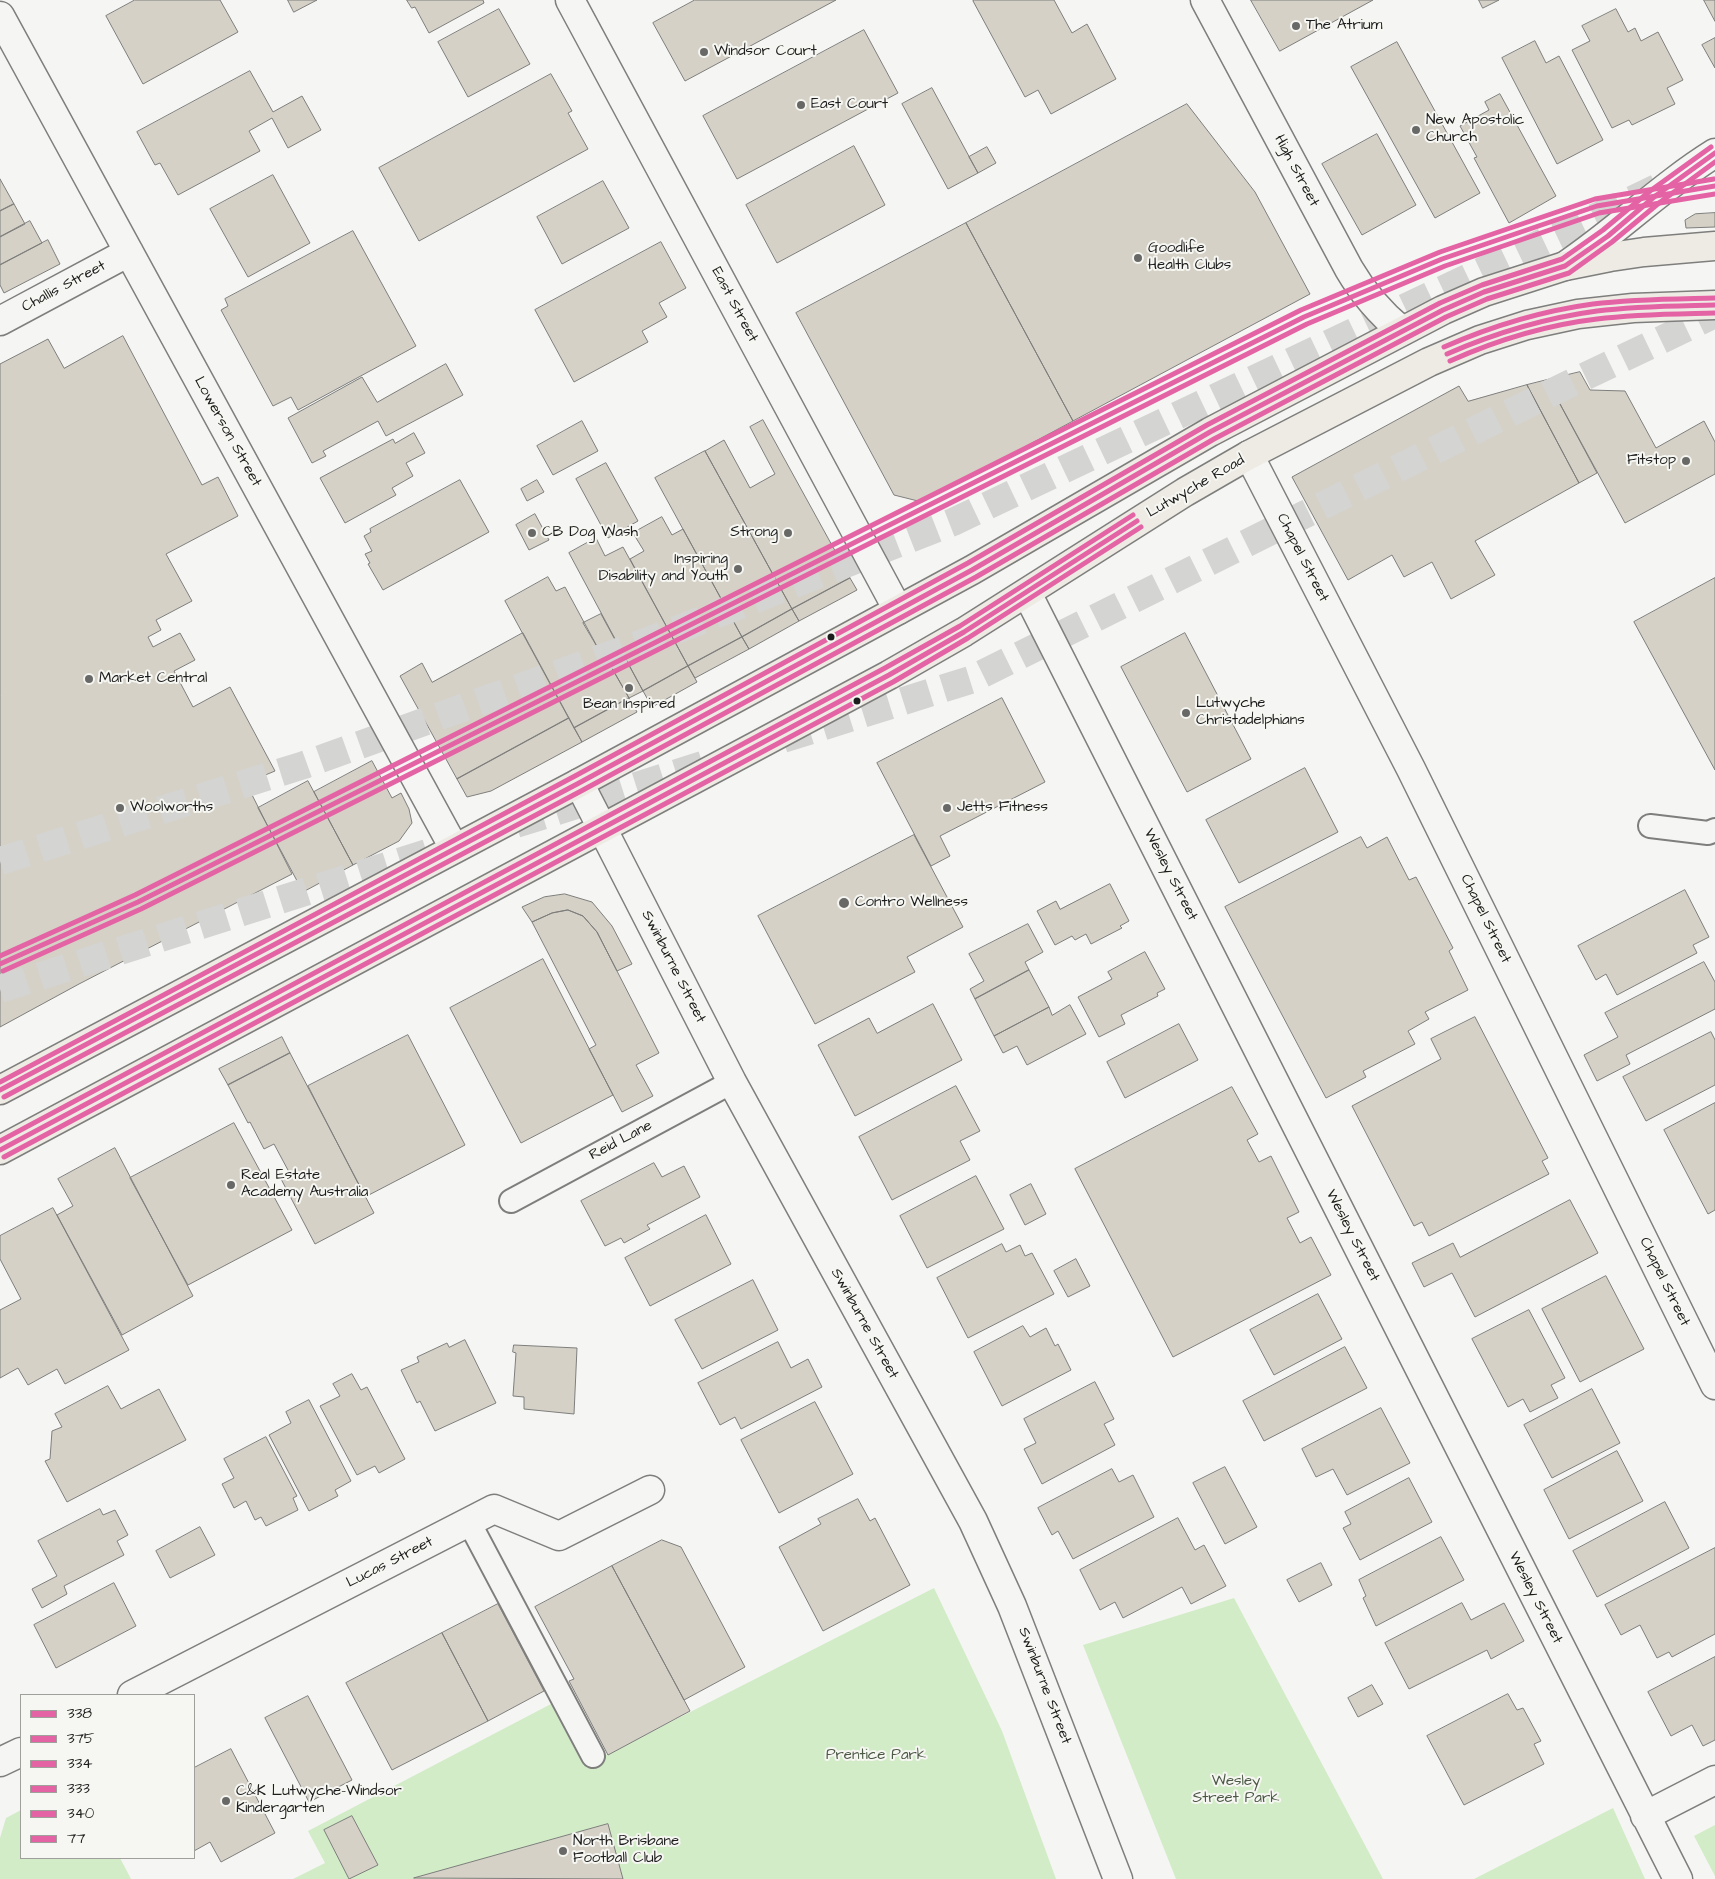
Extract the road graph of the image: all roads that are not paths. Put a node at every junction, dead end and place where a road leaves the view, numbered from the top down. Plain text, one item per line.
1 (570, 0) edge
2 (1205, 0) edge
3 (0, 16) edge
4 (1715, 153) edge
5 (1715, 246) edge
6 (129, 252) junction
7 (1565, 266) junction
8 (1715, 306) edge
9 (0, 321) edge
10 (1402, 331) junction
11 (1250, 456) junction
12 (1027, 593) junction
13 (898, 610) junction
14 (579, 783) junction
15 (1650, 826) dead end
16 (602, 828) junction
17 (1715, 830) edge
18 (454, 848) junction
19 (732, 1082) junction
20 (0, 1090) edge
21 (0, 1150) edge
22 (511, 1201) dead end
23 (1715, 1385) edge
24 (650, 1490) dead end
25 (468, 1522) junction
26 (134, 1694) edge
27 (20, 1752) edge
28 (593, 1756) dead end
29 (0, 1762) edge
30 (1715, 1780) edge
31 (1645, 1816) junction
32 (1118, 1879) edge
33 (1678, 1879) edge

1 - 13 street, East Street
2 - 10 street, High Street
3 - 6 street, Lowerson Street
4 - 7 street
5 - 7 highway
6 - 9 street, Challis Street
6 - 18 street, Lowerson Street
7 - 10 highway
8 - 11 highway, Lutwyche Road
10 - 13 highway
11 - 12 highway, Lutwyche Road
11 - 23 street, Chapel Street
12 - 16 highway, Lutwyche Road
12 - 31 street, Wesley Street
13 - 14 highway
14 - 16 street, Swinburne Street
14 - 18 highway
15 - 17 lane
16 - 19 street, Swinburne Street
16 - 21 highway, Lutwyche Road
18 - 20 highway
19 - 22 lane, Reid Lane
19 - 32 street, Swinburne Street
24 - 25 street, Lucas Street
25 - 26 street, Lucas Street
25 - 28 lane
27 - 29 street
30 - 31 street
31 - 33 street, Wesley Street

